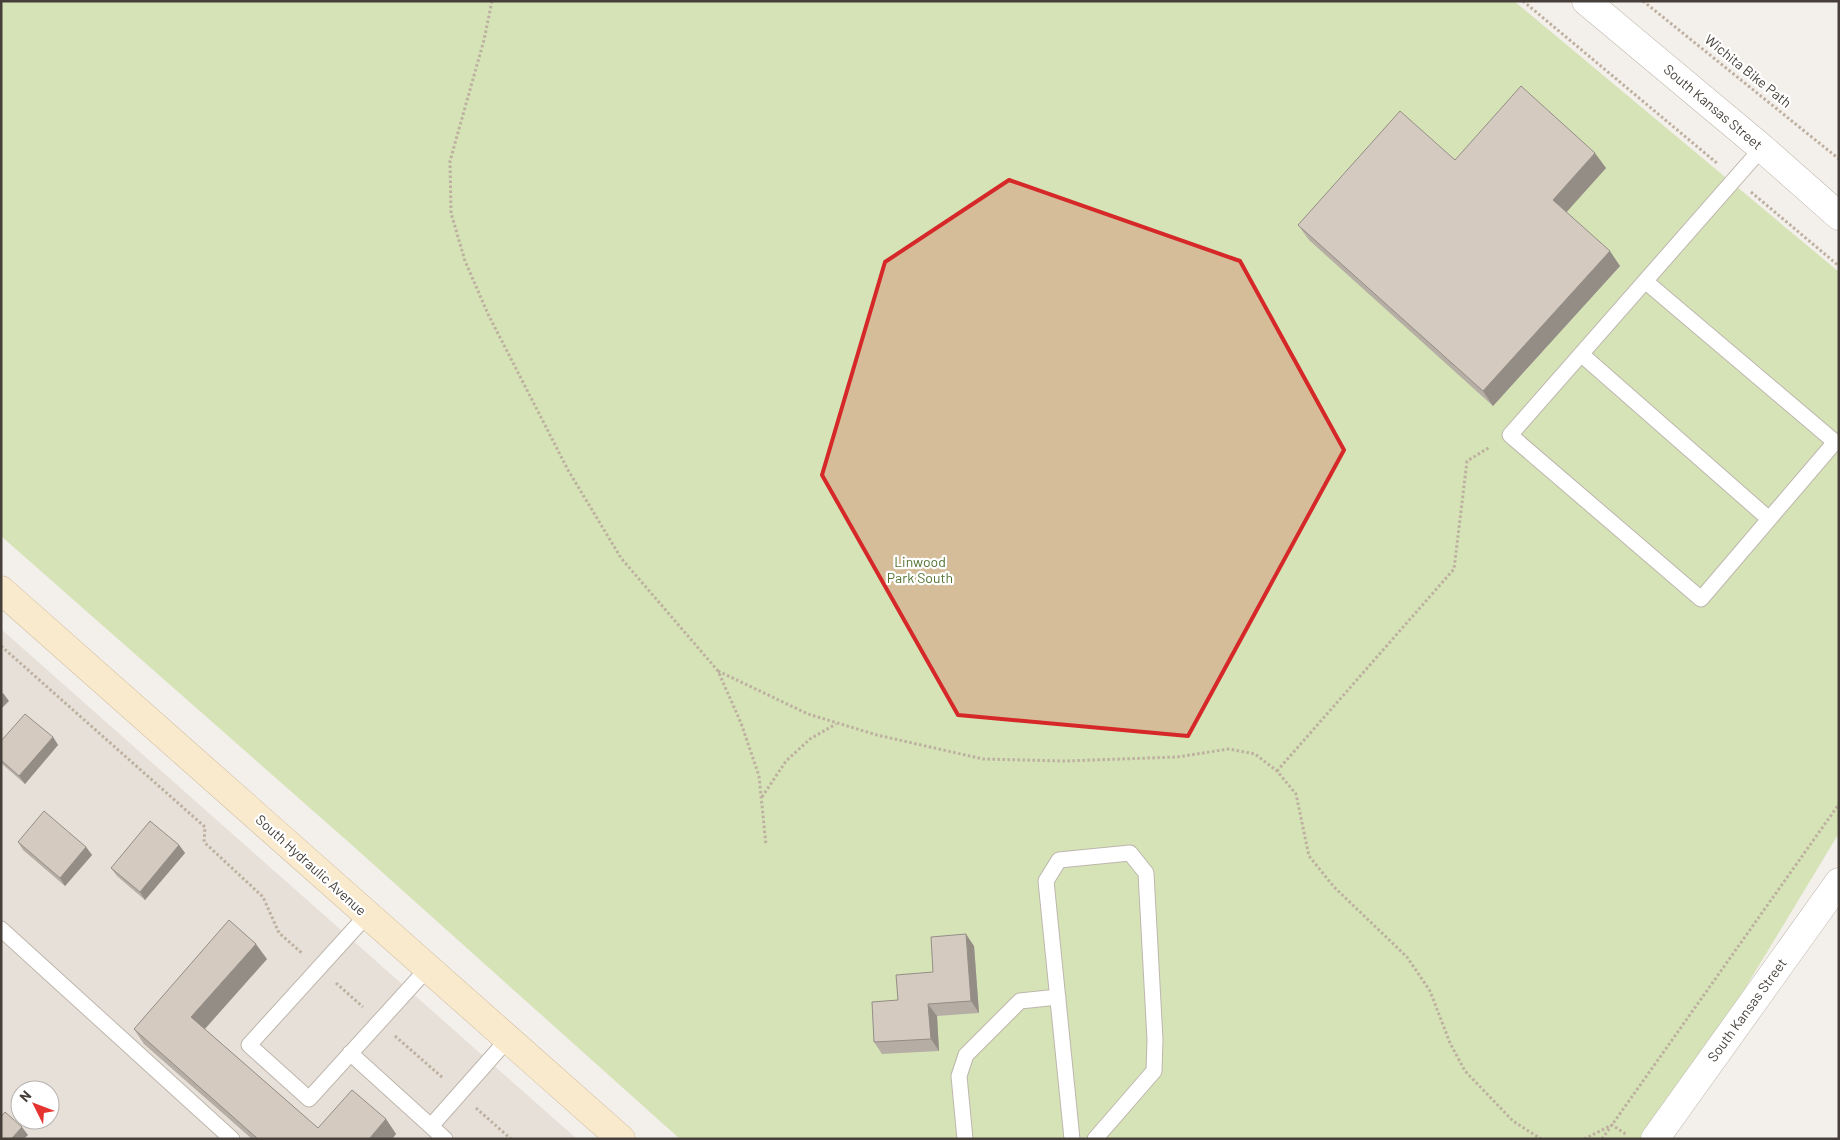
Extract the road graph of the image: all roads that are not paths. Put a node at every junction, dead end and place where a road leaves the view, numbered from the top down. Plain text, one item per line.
1 (1586, 1) edge
2 (1762, 148) junction
3 (1839, 216) edge
4 (1645, 281) junction
5 (1582, 354) junction
6 (1770, 519) junction
7 (1, 590) edge
8 (1839, 882) edge
9 (367, 914) junction
10 (1, 930) edge
11 (428, 968) junction
12 (1058, 997) junction
13 (508, 1039) junction
14 (350, 1054) junction
15 (431, 1126) junction
16 (232, 1139) edge
17 (445, 1139) edge
18 (621, 1139) edge
19 (965, 1139) edge
20 (1072, 1139) edge
21 (1095, 1139) edge
22 (1655, 1139) edge

1 - 2 street, South Kansas Street
2 - 3 street, South Kansas Street
2 - 4 lane
4 - 5 lane
4 - 6 lane
5 - 6 lane
5 - 6 lane
7 - 9 street, South Hydraulic Avenue
8 - 22 street, South Kansas Street
9 - 11 street, South Hydraulic Avenue
9 - 14 lane
10 - 16 lane
11 - 13 street, South Hydraulic Avenue
11 - 14 lane
12 - 19 lane
12 - 20 lane
12 - 21 lane
13 - 15 lane
13 - 18 street, South Hydraulic Avenue
14 - 15 lane
15 - 17 lane

